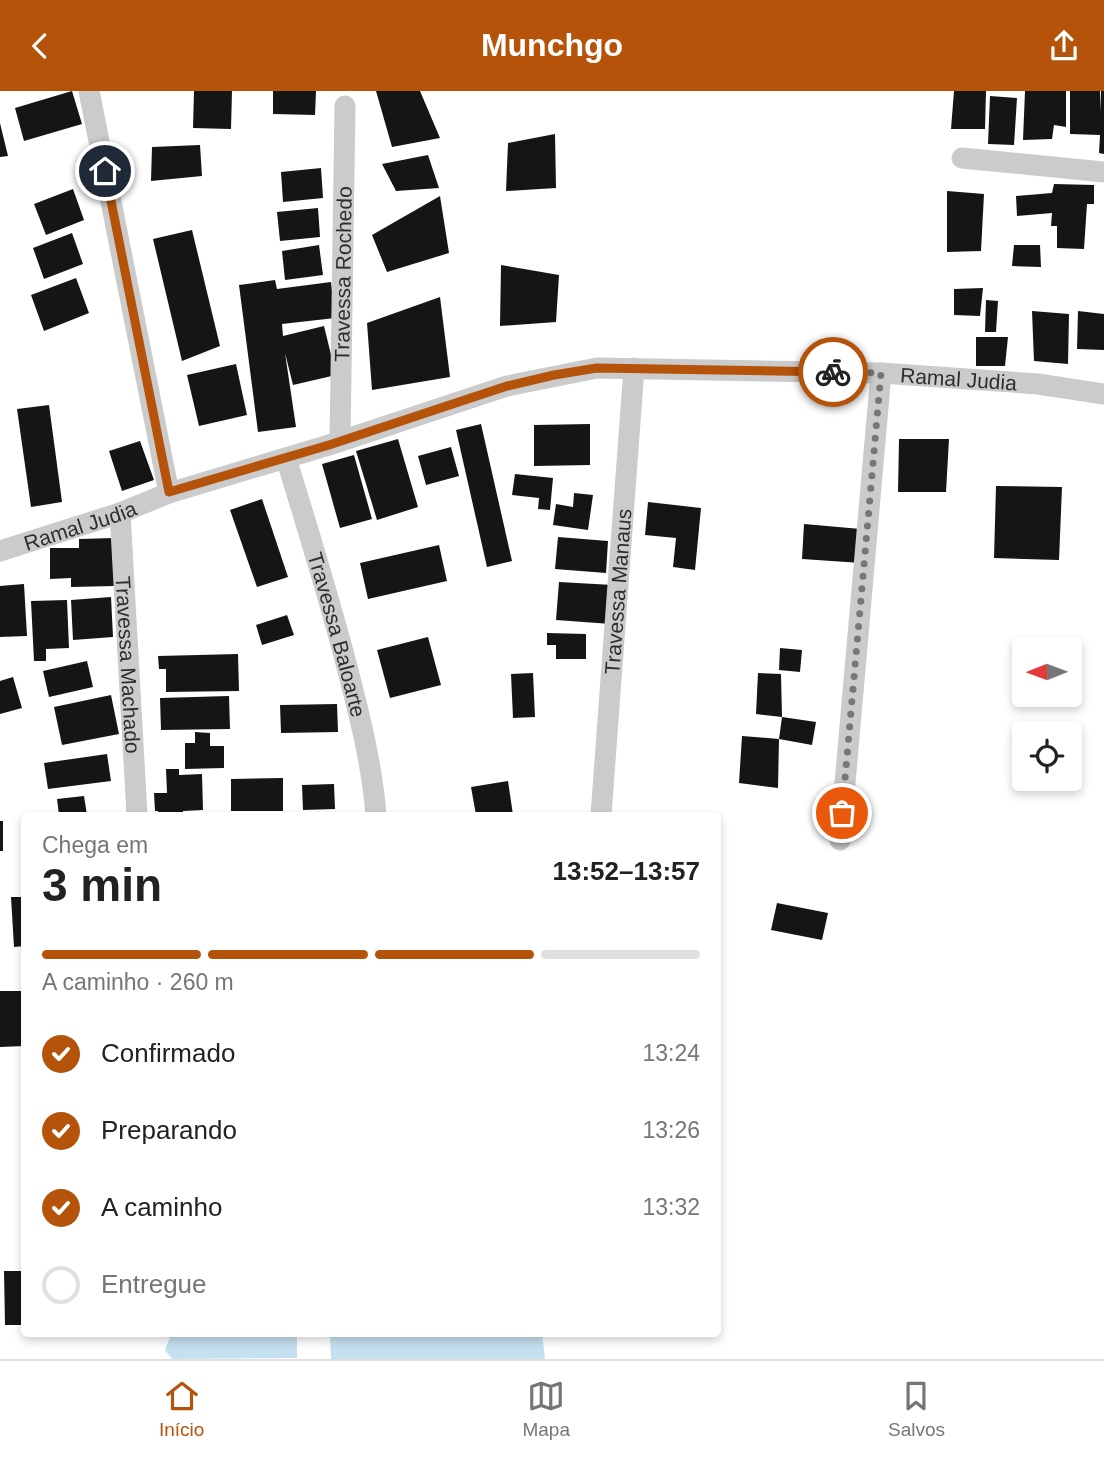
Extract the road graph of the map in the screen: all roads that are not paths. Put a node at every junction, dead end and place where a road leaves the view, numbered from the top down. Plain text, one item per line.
1 (89, 91) edge
2 (345, 106) dead end
3 (962, 157) dead end
4 (1104, 172) edge
5 (634, 368) junction
6 (881, 373) junction
7 (1104, 394) edge
8 (340, 440) junction
9 (286, 458) junction
10 (169, 492) junction
11 (120, 513) junction
12 (0, 551) edge
13 (137, 812) edge
14 (376, 812) edge
15 (601, 812) edge
16 (840, 840) dead end

1 - 10 street
2 - 8 street, Travessa Rochedo
3 - 4 street
5 - 6 street, Ramal Judia
5 - 8 street, Ramal Judia
5 - 15 street, Travessa Manaus
6 - 7 street, Ramal Judia
6 - 16 street
8 - 9 street, Ramal Judia
9 - 10 street, Ramal Judia
9 - 14 street, Travessa Baloarte
10 - 11 street, Ramal Judia
11 - 12 street, Ramal Judia
11 - 13 street, Travessa Machado

